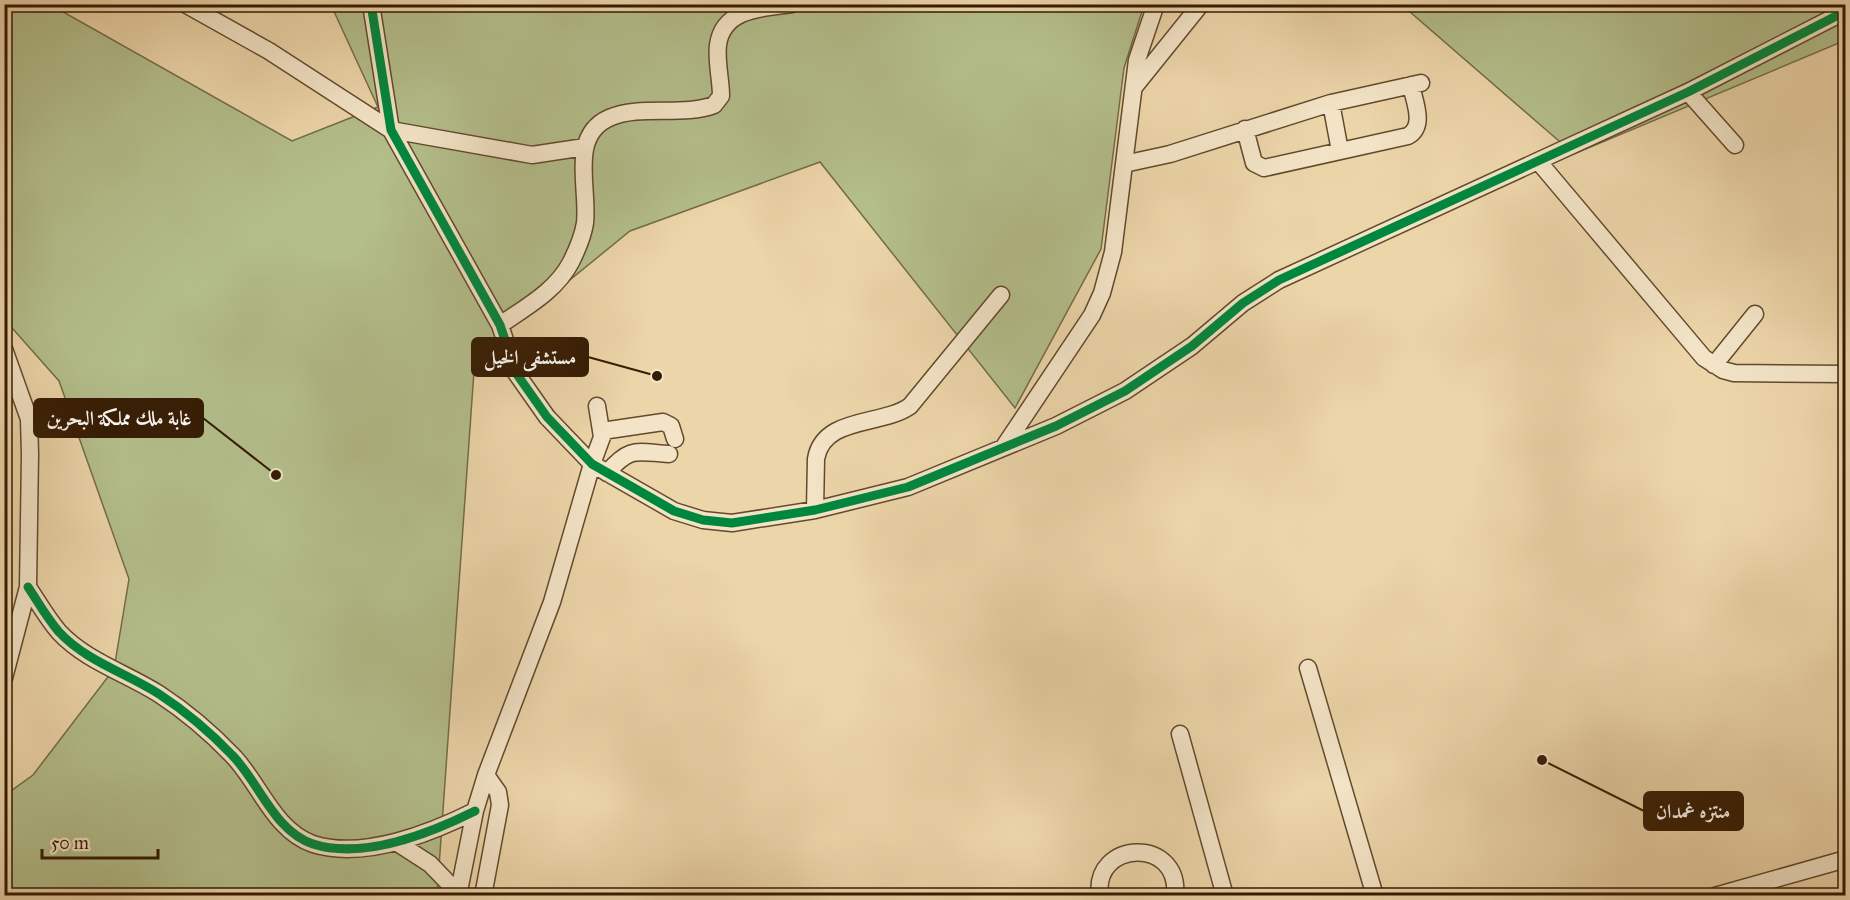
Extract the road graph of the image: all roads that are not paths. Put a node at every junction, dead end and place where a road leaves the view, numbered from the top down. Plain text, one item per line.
1 (185, 4) edge
2 (371, 4) edge
3 (792, 4) edge
4 (1156, 4) edge
5 (1201, 4) edge
6 (1845, 10) edge
7 (1134, 87) junction
8 (1688, 92) junction
9 (1331, 103) junction
10 (1245, 129) junction
11 (391, 130) junction
12 (1735, 145) dead end
13 (585, 147) junction
14 (1340, 151) junction
15 (1538, 161) junction
16 (1124, 164) junction
17 (1001, 295) dead end
18 (1755, 315) dead end
19 (500, 325) junction
20 (4, 349) edge
21 (1713, 365) junction
22 (1845, 374) edge
23 (597, 406) dead end
24 (602, 431) junction
25 (1005, 445) junction
26 (592, 464) junction
27 (607, 473) junction
28 (815, 510) junction
29 (28, 587) junction
30 (1308, 668) dead end
31 (4, 678) edge
32 (1180, 734) dead end
33 (486, 775) junction
34 (475, 811) junction
35 (396, 842) junction
36 (1845, 859) edge
37 (458, 894) edge
38 (483, 896) edge
39 (1100, 896) edge
40 (1175, 896) edge
41 (1225, 896) edge
42 (1375, 896) edge
43 (1715, 896) edge

1 - 11 street
2 - 11 street
3 - 13 street
4 - 7 street
5 - 7 street
6 - 8 street
7 - 16 street
8 - 12 street
8 - 15 street
9 - 10 street
9 - 14 street
9 - 14 street
10 - 14 street
10 - 16 street
11 - 13 street
11 - 19 street
13 - 19 street
15 - 21 street
15 - 25 street
16 - 25 street
17 - 28 street
18 - 21 street
19 - 26 street
20 - 29 street
21 - 22 street
23 - 24 street
24 - 26 street
24 - 27 street
25 - 28 street
26 - 27 street
26 - 33 street
27 - 28 street
29 - 31 street
29 - 35 street
30 - 42 street
32 - 41 street
33 - 34 street
33 - 38 street
34 - 35 street
34 - 37 street
35 - 37 street
36 - 43 street
39 - 40 street

